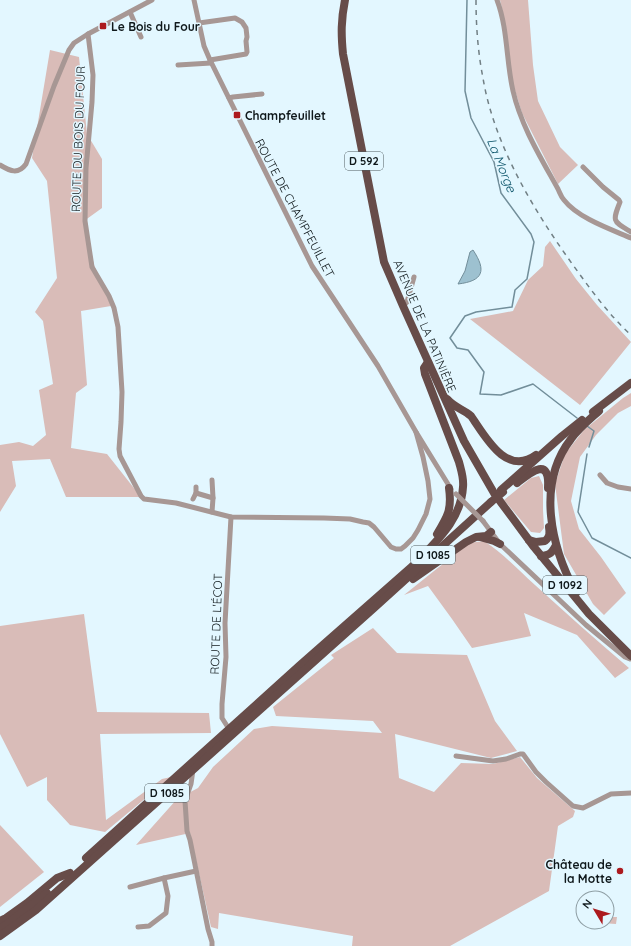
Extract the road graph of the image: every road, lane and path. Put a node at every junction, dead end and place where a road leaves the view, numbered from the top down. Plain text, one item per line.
1 (152, 0) edge
2 (194, 0) edge
3 (345, 0) edge
4 (497, 0) edge
5 (130, 12) junction
6 (199, 23) junction
7 (88, 34) junction
8 (141, 37) dead end
9 (210, 61) junction
10 (178, 65) dead end
11 (262, 94) dead end
12 (229, 98) junction
13 (0, 165) edge
14 (583, 167) dead end
15 (631, 232) edge
16 (631, 238) edge
17 (414, 277) dead end
18 (403, 306) junction
19 (428, 362) junction
20 (631, 383) edge
21 (631, 387) edge
22 (442, 394) junction
23 (599, 411) junction
24 (467, 413) junction
25 (455, 423) junction
26 (416, 432) junction
27 (562, 436) junction
28 (600, 475) dead end
29 (212, 480) dead end
30 (631, 489) edge
31 (452, 491) junction
32 (496, 495) junction
33 (213, 498) junction
34 (193, 499) dead end
35 (212, 512) junction
36 (231, 517) junction
37 (491, 532) junction
38 (480, 537) junction
39 (529, 540) junction
40 (500, 544) junction
41 (556, 545) junction
42 (424, 554) junction
43 (542, 556) junction
44 (414, 566) junction
45 (374, 608) junction
46 (590, 614) junction
47 (631, 657) edge
48 (229, 730) junction
49 (456, 756) dead end
50 (193, 770) junction
51 (631, 794) edge
52 (196, 871) junction
53 (70, 873) junction
54 (164, 878) junction
55 (130, 888) dead end
56 (29, 916) junction
57 (0, 921) edge
58 (138, 927) dead end
59 (0, 929) edge
60 (0, 936) edge
61 (0, 943) edge
62 (212, 946) edge

1 - 5 street
2 - 6 street, ROUTE DE CHAMPFEUILLET
3 - 18 main road, AVENUE DE LA PATINIÈRE / D 592
4 - 16 street
5 - 7 street
5 - 8 street
6 - 9 street, ROUTE DE CHAMPFEUILLET
6 - 9 street
7 - 13 street
7 - 35 street, ROUTE DU BOIS DU FOUR
9 - 10 street
9 - 12 street, ROUTE DE CHAMPFEUILLET
11 - 12 street
12 - 26 street, ROUTE DE CHAMPFEUILLET
14 - 15 street
17 - 18 street
18 - 19 main road, AVENUE DE LA PATINIÈRE / D 592
19 - 22 main road, AVENUE DE LA PATINIÈRE / D 592
19 - 42 main road
20 - 27 main road, D 1085
21 - 23 main road, D 1085
22 - 24 main road
22 - 25 main road, AVENUE DE LA PATINIÈRE / D 592
23 - 32 main road, D 1085
23 - 41 main road
24 - 25 main road
24 - 27 main road
25 - 32 main road, D 592
26 - 31 street, ROUTE DE CHAMPFEUILLET
26 - 36 street, ROUTE DU BOIS DU FOUR
27 - 32 main road, D 1085
28 - 30 street
29 - 33 street
31 - 37 street, ROUTE DE CHAMPFEUILLET, bridge
31 - 42 main road
32 - 39 main road, D 1092
32 - 39 main road
32 - 44 main road, D 1085
32 - 45 main road, D 1085
33 - 34 street
33 - 35 street
35 - 36 street, ROUTE DU BOIS DU FOUR
36 - 48 street, ROUTE DE L'ÉCOT
37 - 38 main road
37 - 40 street, ROUTE DE CHAMPFEUILLET
38 - 40 main road
38 - 45 main road
39 - 43 main road, D 1092
40 - 47 street, ROUTE DE CHAMPFEUILLET
41 - 43 main road
41 - 46 main road
42 - 44 main road
43 - 46 main road, D 1092
44 - 48 main road, D 1085
45 - 50 main road, D 1085
46 - 47 main road, D 1092
48 - 53 main road, D 1085
49 - 51 street
50 - 52 street
50 - 56 main road, D 1085
52 - 54 street
52 - 62 street
53 - 57 main road
53 - 59 main road, D 1085
54 - 55 street
54 - 58 street
56 - 60 main road, D 1085
56 - 61 main road

